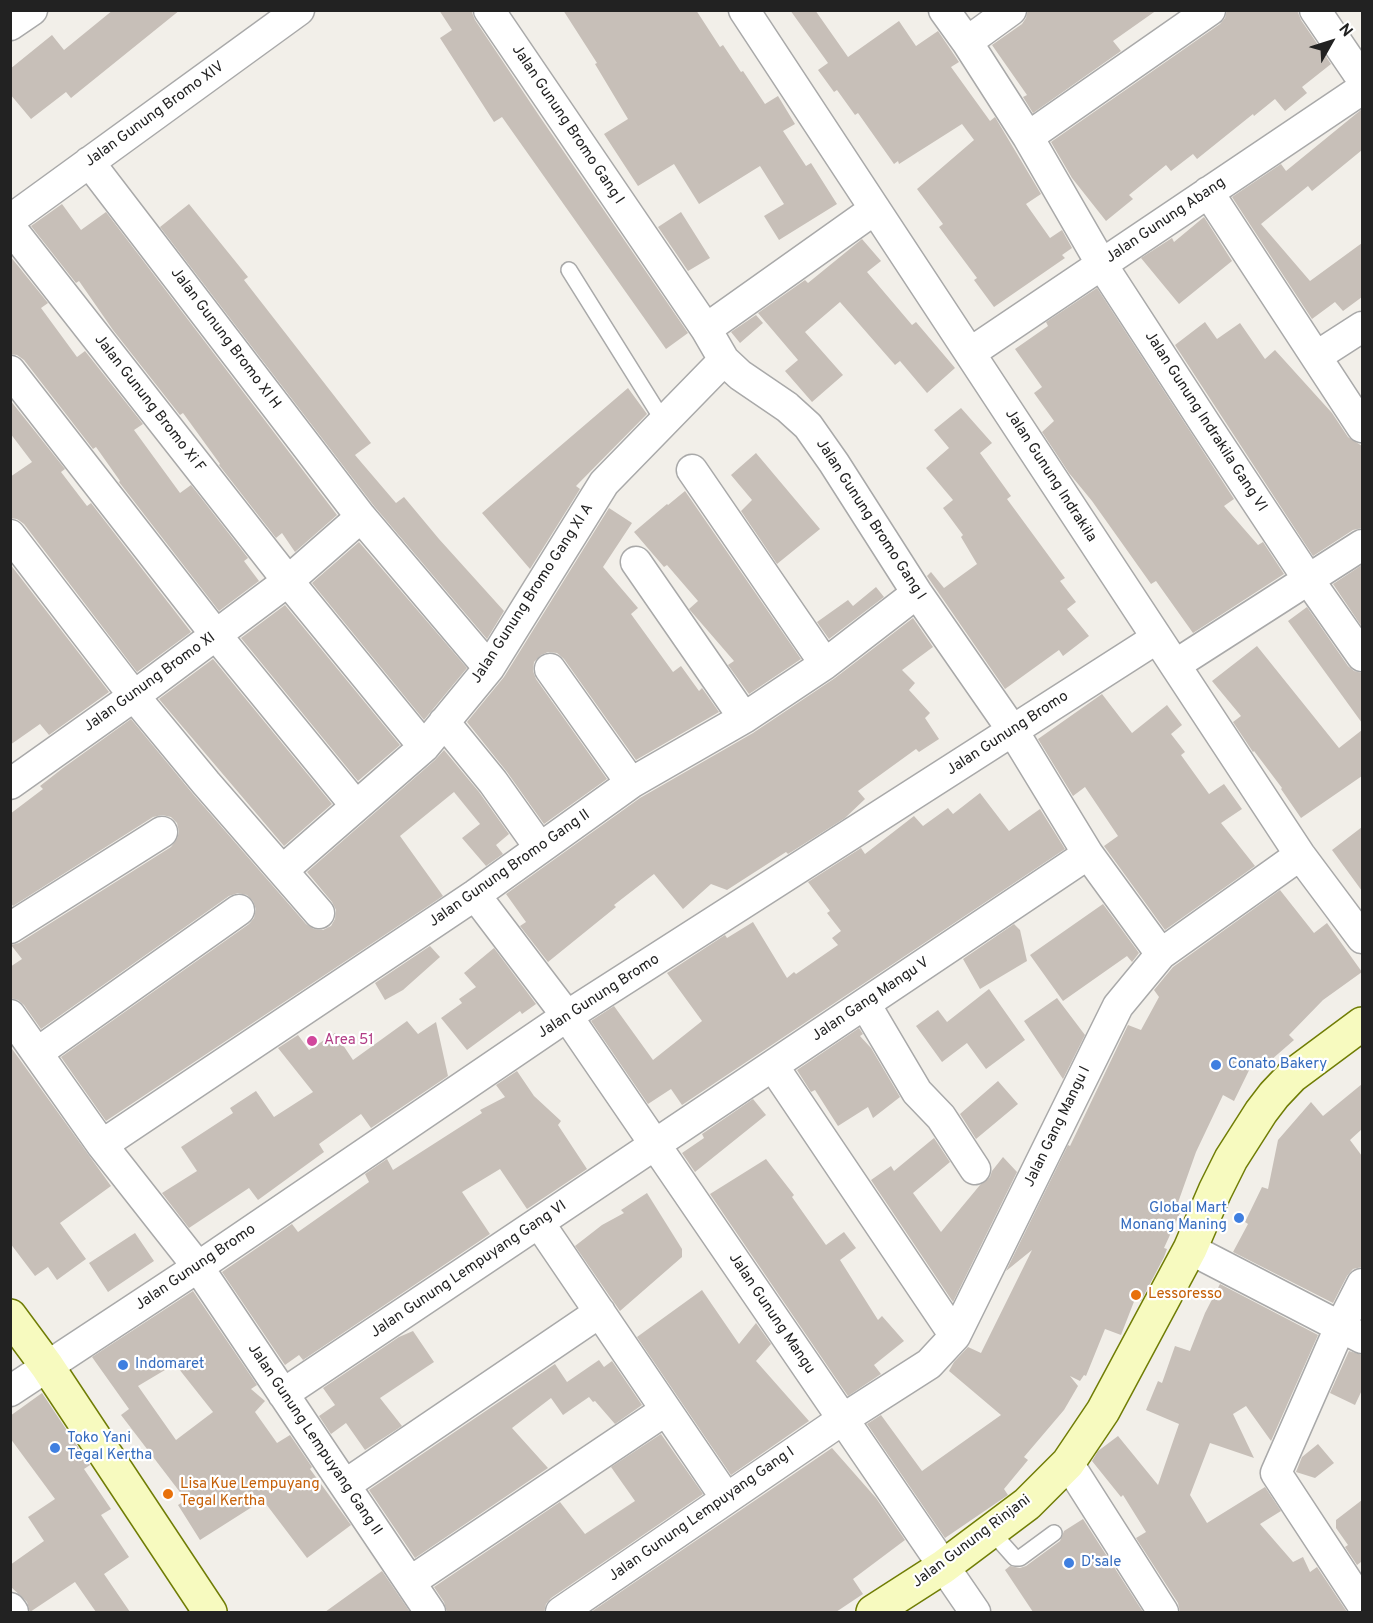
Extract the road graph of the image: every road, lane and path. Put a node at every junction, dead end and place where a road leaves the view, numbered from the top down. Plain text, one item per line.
1 (32, 10) edge
2 (299, 10) edge
3 (489, 10) edge
4 (744, 10) edge
5 (944, 10) edge
6 (1011, 10) edge
7 (1210, 10) edge
8 (1315, 10) edge
9 (10, 25) edge
10 (967, 42) junction
11 (1362, 79) edge
12 (1362, 89) edge
13 (1028, 137) junction
14 (89, 162) junction
15 (1208, 192) junction
16 (875, 209) junction
17 (10, 220) edge
18 (10, 227) edge
19 (1102, 265) junction
20 (569, 270) dead end
21 (1362, 327) edge
22 (706, 329) junction
23 (970, 353) junction
24 (1317, 356) junction
25 (724, 360) junction
26 (10, 371) edge
27 (664, 422) junction
28 (1362, 427) edge
29 (692, 470) dead end
30 (361, 517) junction
31 (10, 535) edge
32 (1362, 545) edge
33 (636, 561) dead end
34 (1308, 579) junction
35 (288, 581) junction
36 (917, 593) junction
37 (216, 635) junction
38 (1157, 638) junction
39 (1362, 656) edge
40 (825, 664) junction
41 (1175, 665) junction
42 (489, 668) junction
43 (550, 669) dead end
44 (135, 696) junction
45 (744, 718) junction
46 (444, 722) junction
47 (1013, 730) junction
48 (424, 747) junction
49 (10, 783) edge
50 (631, 783) junction
51 (356, 806) junction
52 (162, 832) dead end
53 (540, 848) junction
54 (1088, 854) junction
55 (1300, 855) junction
56 (283, 870) junction
57 (475, 895) junction
58 (239, 910) dead end
59 (319, 913) dead end
60 (10, 928) edge
61 (1362, 938) edge
62 (1161, 954) junction
63 (865, 1004) junction
64 (10, 1015) edge
65 (567, 1016) junction
66 (1362, 1024) edge
67 (37, 1053) junction
68 (773, 1066) junction
69 (102, 1144) junction
70 (656, 1146) junction
71 (975, 1169) dead end
72 (539, 1223) junction
73 (1190, 1249) junction
74 (198, 1267) junction
75 (1362, 1284) edge
76 (600, 1312) junction
77 (10, 1316) edge
78 (1352, 1331) edge
79 (955, 1336) junction
80 (47, 1366) junction
81 (10, 1390) edge
82 (284, 1394) junction
83 (666, 1410) junction
84 (843, 1419) junction
85 (1068, 1462) junction
86 (345, 1485) junction
87 (726, 1498) junction
88 (991, 1531) junction
89 (1054, 1533) dead end
90 (943, 1567) junction
91 (410, 1582) junction
92 (1362, 1604) edge
93 (10, 1608) edge
94 (891, 1608) edge
95 (13, 1612) edge
96 (210, 1612) edge
97 (430, 1612) edge
98 (561, 1612) edge
99 (975, 1612) edge
100 (1163, 1612) edge

1 - 9 street
2 - 14 street, Jalan Gunung Bromo XIV
3 - 22 street, Jalan Gunung Bromo Gang I
4 - 16 street, Jalan Gunung Indrakila
5 - 10 street, Jalan Gunung Indrakila Gang VI
6 - 10 street
7 - 13 street
8 - 11 street
10 - 13 street, Jalan Gunung Indrakila Gang VI
12 - 15 street, Jalan Gunung Abang
13 - 19 street, Jalan Gunung Indrakila Gang VI
14 - 17 street, Jalan Gunung Bromo XIV
14 - 30 street, Jalan Gunung Bromo XI H
15 - 19 street, Jalan Gunung Abang
15 - 24 street
16 - 22 street
16 - 23 street, Jalan Gunung Indrakila
18 - 35 street, Jalan Gunung Bromo Xi F
19 - 23 street, Jalan Gunung Abang
19 - 34 street, Jalan Gunung Indrakila Gang VI
20 - 27 lane
21 - 24 street
22 - 25 street, Jalan Gunung Bromo Gang I
23 - 38 street, Jalan Gunung Indrakila
24 - 28 street
25 - 27 street, Jalan Gunung Bromo Gang XI A
25 - 36 street, Jalan Gunung Bromo Gang I
26 - 37 street
27 - 42 street, Jalan Gunung Bromo Gang XI A
29 - 40 street
30 - 35 street, Jalan Gunung Bromo XI
30 - 42 street, Jalan Gunung Bromo XI H
31 - 44 street
32 - 34 street
33 - 45 street
34 - 39 street, Jalan Gunung Indrakila Gang VI
34 - 41 street
35 - 37 street, Jalan Gunung Bromo XI
35 - 48 street, Jalan Gunung Bromo Xi F
36 - 40 street, Jalan Gunung Bromo Gang II
36 - 47 street, Jalan Gunung Bromo Gang I
37 - 44 street, Jalan Gunung Bromo XI
37 - 51 street
38 - 41 street, Jalan Gunung Indrakila
38 - 47 street, Jalan Gunung Bromo
40 - 45 street, Jalan Gunung Bromo Gang II
41 - 55 street, Jalan Gunung Indrakila
42 - 46 street, Jalan Gunung Bromo Gang XI A
43 - 50 street
44 - 49 street, Jalan Gunung Bromo XI
44 - 56 street
45 - 50 street, Jalan Gunung Bromo Gang II
46 - 48 street, Jalan Gunung Bromo Gang XI A
46 - 53 street
47 - 54 street, Jalan Gunung Bromo Gang I
47 - 65 street, Jalan Gunung Bromo
48 - 51 street, Jalan Gunung Bromo Gang XI A
50 - 53 street, Jalan Gunung Bromo Gang II
51 - 56 street, Jalan Gunung Bromo Gang XI A
52 - 60 street
53 - 57 street, Jalan Gunung Bromo Gang II
54 - 62 street, Jalan Gunung Bromo Gang I
54 - 63 street, Jalan Gang Mangu V
55 - 61 street, Jalan Gunung Indrakila
55 - 62 street, Jalan Gang Mangu I
56 - 59 street
57 - 65 street, Jalan Gunung Mangu
57 - 69 street, Jalan Gunung Bromo Gang II
58 - 67 street
62 - 79 street, Jalan Gang Mangu I
63 - 68 street, Jalan Gang Mangu V
63 - 71 street
64 - 67 street, Jalan Gunung Lempuyang Gang II
65 - 70 street, Jalan Gunung Mangu
65 - 74 street, Jalan Gunung Bromo
66 - 73 street, Jalan Gunung Rinjani
67 - 69 street, Jalan Gunung Lempuyang Gang II
68 - 70 street, Jalan Gang Mangu V
68 - 79 street
69 - 74 street, Jalan Gunung Lempuyang Gang II
70 - 72 street, Jalan Gunung Lempuyang Gang VI
70 - 84 street, Jalan Gunung Mangu
72 - 76 street
72 - 82 street, Jalan Gunung Lempuyang Gang VI
73 - 78 street
73 - 85 street, Jalan Gunung Rinjani
74 - 80 street, Jalan Gunung Bromo
74 - 82 street, Jalan Gunung Lempuyang Gang II
75 - 78 street
76 - 83 street
76 - 86 street
77 - 80 street
78 - 92 street
79 - 84 street, Jalan Gang Mangu I
80 - 81 street, Jalan Gunung Bromo
80 - 96 street
82 - 86 street, Jalan Gunung Lempuyang Gang II
83 - 87 street
83 - 91 street
84 - 87 street, Jalan Gunung Lempuyang Gang I
84 - 90 street, Jalan Gunung Mangu
85 - 88 street, Jalan Gunung Rinjani
85 - 100 street
86 - 91 street, Jalan Gunung Lempuyang Gang II
87 - 98 street, Jalan Gunung Lempuyang Gang I
88 - 89 lane
88 - 90 street, Jalan Gunung Rinjani
90 - 94 street, Jalan Gunung Rinjani
90 - 99 street, Jalan Gunung Mangu
91 - 97 street, Jalan Gunung Lempuyang Gang II
93 - 95 street

